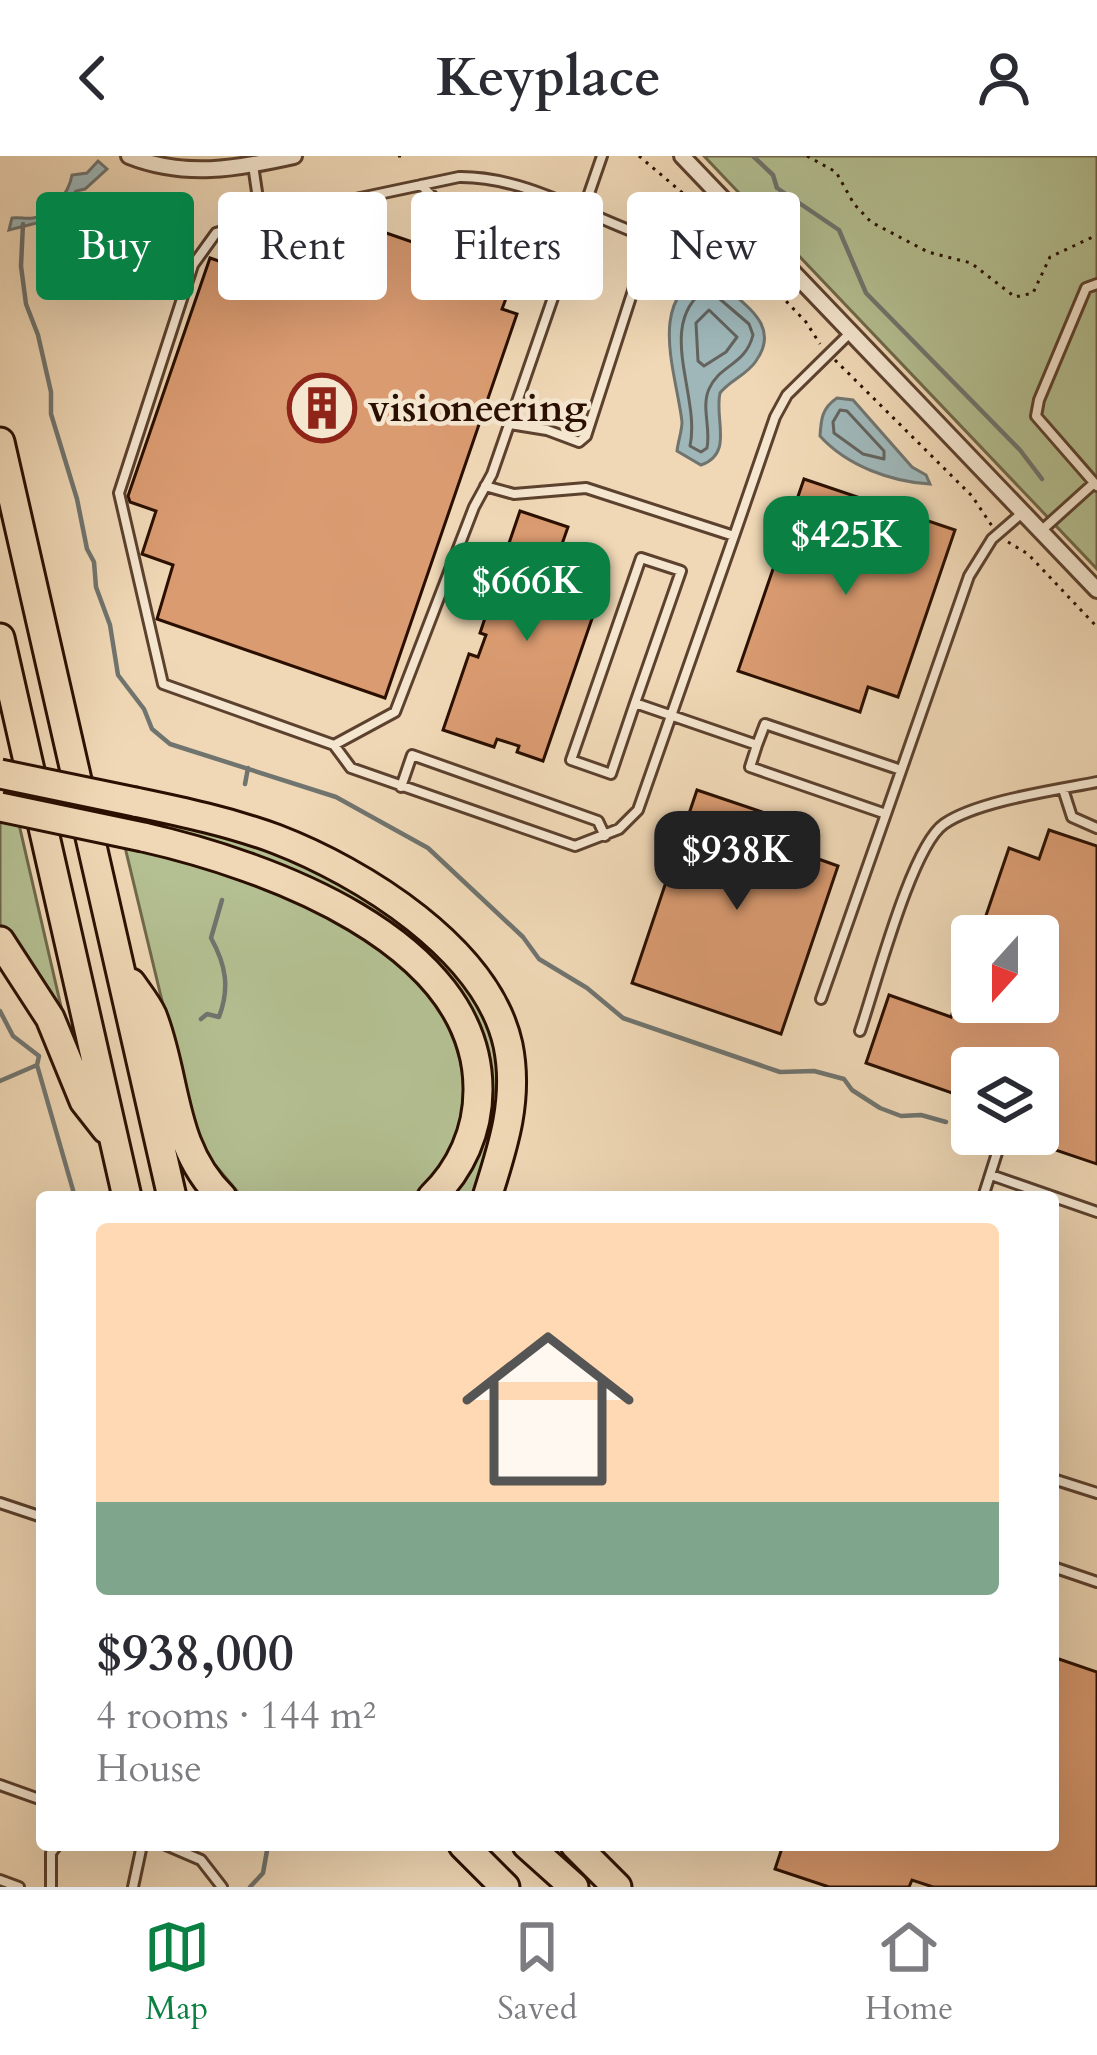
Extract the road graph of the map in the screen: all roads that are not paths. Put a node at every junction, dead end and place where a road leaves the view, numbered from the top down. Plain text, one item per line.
1 (129, 156) edge
2 (294, 156) edge
3 (602, 156) edge
4 (682, 156) edge
5 (253, 165) junction
6 (421, 185) junction
7 (257, 192) edge
8 (387, 192) edge
9 (428, 192) edge
10 (530, 192) edge
11 (591, 192) edge
12 (603, 218) edge
13 (218, 232) edge
14 (1097, 284) edge
15 (553, 300) edge
16 (851, 332) junction
17 (510, 424) junction
18 (0, 442) edge
19 (1096, 483) edge
20 (485, 486) junction
21 (1023, 512) junction
22 (1041, 531) junction
23 (734, 536) junction
24 (1097, 590) edge
25 (0, 638) edge
26 (635, 703) junction
27 (671, 715) junction
28 (757, 745) junction
29 (334, 746) junction
30 (901, 770) junction
31 (0, 774) edge
32 (1097, 782) edge
33 (401, 787) junction
34 (1063, 789) junction
35 (0, 807) edge
36 (886, 814) junction
37 (1097, 828) edge
38 (605, 836) junction
39 (0, 941) edge
40 (120, 965) junction
41 (821, 999) dead end
42 (860, 1031) dead end
43 (114, 1138) junction
44 (997, 1155) edge
45 (991, 1174) junction
46 (126, 1191) edge
47 (171, 1191) edge
48 (217, 1191) edge
49 (437, 1191) edge
50 (489, 1191) edge
51 (985, 1191) edge
52 (1038, 1191) edge
53 (1059, 1198) edge
54 (1097, 1212) edge
55 (1059, 1481) edge
56 (1097, 1493) edge
57 (0, 1503) edge
58 (36, 1515) edge
59 (1059, 1569) edge
60 (1097, 1582) edge
61 (0, 1785) edge
62 (36, 1798) edge
63 (52, 1851) edge
64 (141, 1851) edge
65 (180, 1851) edge
66 (469, 1851) edge
67 (534, 1851) edge
68 (581, 1851) edge
69 (0, 1880) edge
70 (19, 1887) edge
71 (51, 1887) edge
72 (133, 1887) edge
73 (222, 1887) edge
74 (505, 1887) edge
75 (574, 1887) edge
76 (617, 1887) edge

1 - 5 street
2 - 5 street
3 - 11 lane
4 - 16 street
5 - 7 lane
6 - 8 lane
6 - 9 lane
6 - 10 lane
12 - 17 lane
13 - 29 lane
14 - 19 lane
15 - 17 lane
16 - 21 street
16 - 23 lane
17 - 20 lane
18 - 40 highway
19 - 22 lane
20 - 23 lane
20 - 29 lane
21 - 22 street
21 - 30 lane
22 - 24 street
23 - 27 lane
25 - 43 highway
26 - 26 lane
26 - 27 lane
27 - 28 lane
27 - 38 lane
28 - 30 lane
28 - 36 lane
29 - 33 lane
30 - 36 lane
31 - 50 highway, bridge
32 - 34 lane
33 - 38 lane
33 - 38 lane
34 - 37 lane
34 - 42 lane
35 - 49 highway, bridge
36 - 41 lane
39 - 43 highway
40 - 47 highway
40 - 48 highway
43 - 46 highway
44 - 45 lane
45 - 51 lane
45 - 52 lane
53 - 54 lane
55 - 56 lane
57 - 58 lane
59 - 60 lane
61 - 62 lane
63 - 71 lane
64 - 72 lane
65 - 73 lane
66 - 74 highway
67 - 75 highway
68 - 76 highway
69 - 70 lane

